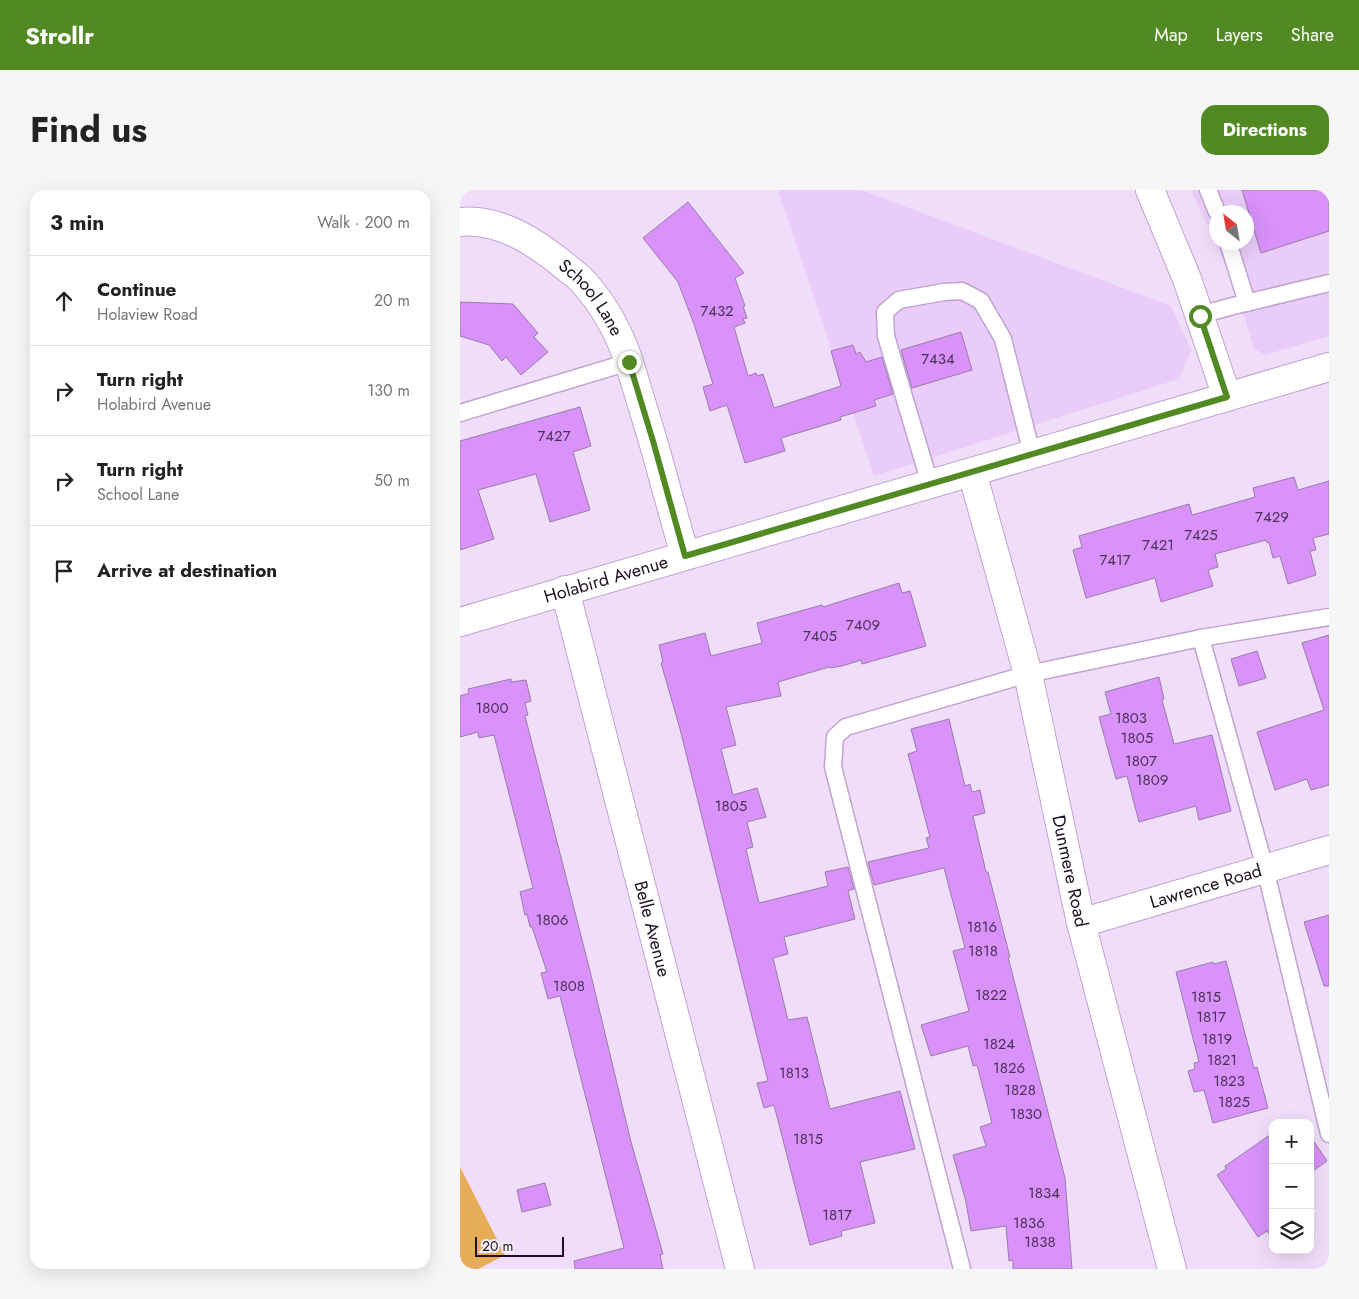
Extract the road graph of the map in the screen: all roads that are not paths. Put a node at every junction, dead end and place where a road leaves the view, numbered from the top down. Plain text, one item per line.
1 (1150, 190) edge
2 (1208, 190) edge
3 (1214, 205) edge
4 (460, 222) edge
5 (1231, 250) edge
6 (1329, 283) edge
7 (1247, 302) junction
8 (1200, 316) junction
9 (629, 362) junction
10 (1329, 367) edge
11 (1227, 397) junction
12 (460, 413) edge
13 (1032, 454) junction
14 (972, 472) junction
15 (930, 484) junction
16 (685, 556) junction
17 (565, 590) junction
18 (1329, 617) edge
19 (460, 622) edge
20 (1201, 638) junction
21 (1028, 674) junction
22 (1329, 850) edge
23 (1265, 868) junction
24 (1081, 922) junction
25 (1323, 1082) edge
26 (1329, 1134) edge
27 (740, 1269) edge
28 (962, 1269) edge
29 (1172, 1269) edge

1 - 8 street
2 - 3 lane
4 - 9 street, School Lane
5 - 7 lane
6 - 7 lane
7 - 8 lane
8 - 11 street
9 - 12 lane
9 - 16 street, School Lane
10 - 11 street, Holabird Avenue
11 - 13 street, Holabird Avenue
13 - 14 street, Holabird Avenue
13 - 15 lane
14 - 15 street, Holabird Avenue
14 - 21 street, Dunmere Road
15 - 16 street, Holabird Avenue
16 - 17 street, Holabird Avenue
17 - 19 street, Holabird Avenue
17 - 27 street, Belle Avenue
18 - 20 lane
20 - 21 lane
20 - 23 lane
21 - 24 street, Dunmere Road
21 - 28 lane
22 - 23 street, Lawrence Road
23 - 24 street, Lawrence Road
23 - 25 lane
24 - 29 street, Dunmere Road
25 - 26 lane

